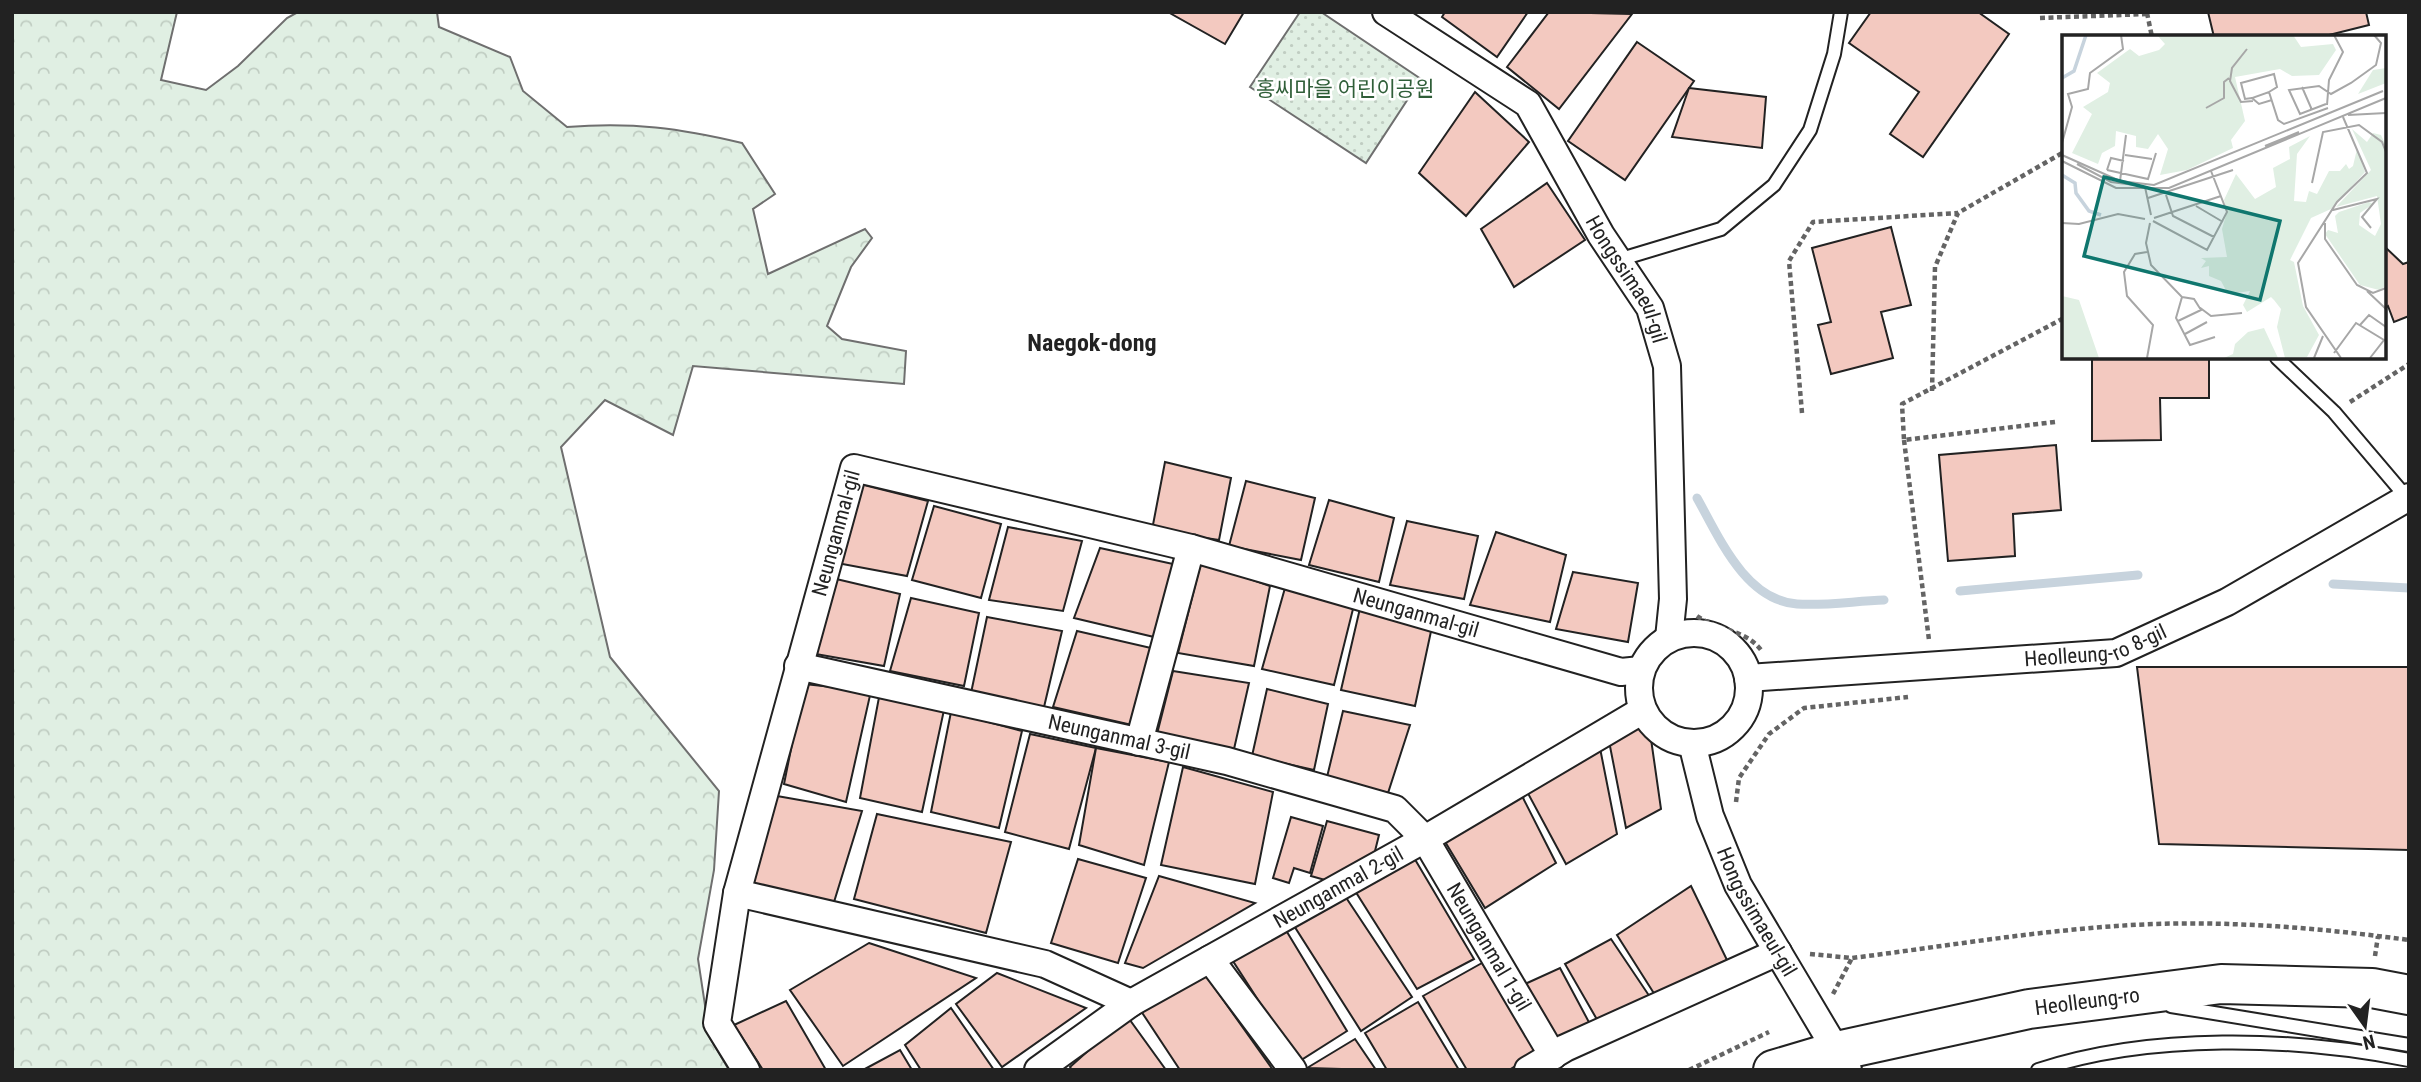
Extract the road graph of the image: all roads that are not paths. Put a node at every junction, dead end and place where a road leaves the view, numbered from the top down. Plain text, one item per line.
1 (1386, 12) edge
2 (1841, 12) edge
3 (1618, 260) junction
4 (2278, 359) edge
5 (2408, 497) edge
6 (1191, 548) junction
7 (1669, 638) junction
8 (798, 666) junction
9 (1641, 670) junction
10 (1748, 678) junction
11 (1643, 710) junction
12 (1139, 742) junction
13 (1692, 743) junction
14 (1425, 839) junction
15 (737, 892) junction
16 (1778, 951) junction
17 (1210, 959) junction
18 (2409, 995) edge
19 (2119, 997) junction
20 (1131, 1003) junction
21 (2409, 1045) edge
22 (1553, 1055) junction
23 (1842, 1060) edge
24 (2409, 1060) edge
25 (746, 1070) edge
26 (1038, 1070) edge
27 (1293, 1070) edge
28 (1528, 1070) edge
29 (1773, 1070) edge
30 (2038, 1070) edge

1 - 3 street, Hongssimaeul-gil
2 - 3 lane
3 - 7 street, Hongssimaeul-gil
4 - 5 lane
5 - 10 street, Heolleung-ro 8-gil
6 - 8 street, Neunganmal-gil
6 - 9 street, Neunganmal-gil
6 - 12 street
7 - 9 street
7 - 10 street
8 - 12 street, Neunganmal 3-gil
8 - 15 street, Neunganmal-gil
9 - 11 street
10 - 13 street
11 - 13 street
11 - 14 street, Neunganmal 2-gil
12 - 14 street, Neunganmal 3-gil
13 - 16 street, Hongssimaeul-gil
14 - 17 street, Neunganmal 2-gil
14 - 22 street, Neunganmal 1-gil
15 - 20 street
15 - 25 street, Neunganmal-gil
16 - 22 street
16 - 23 street, Hongssimaeul-gil
17 - 20 street, Neunganmal 2-gil
17 - 27 street
18 - 19 main road, Heolleung-ro
19 - 21 lane
19 - 23 main road, Heolleung-ro
20 - 26 street, Neunganmal 2-gil
22 - 28 street
23 - 29 main road, Heolleung-ro
24 - 30 lane

